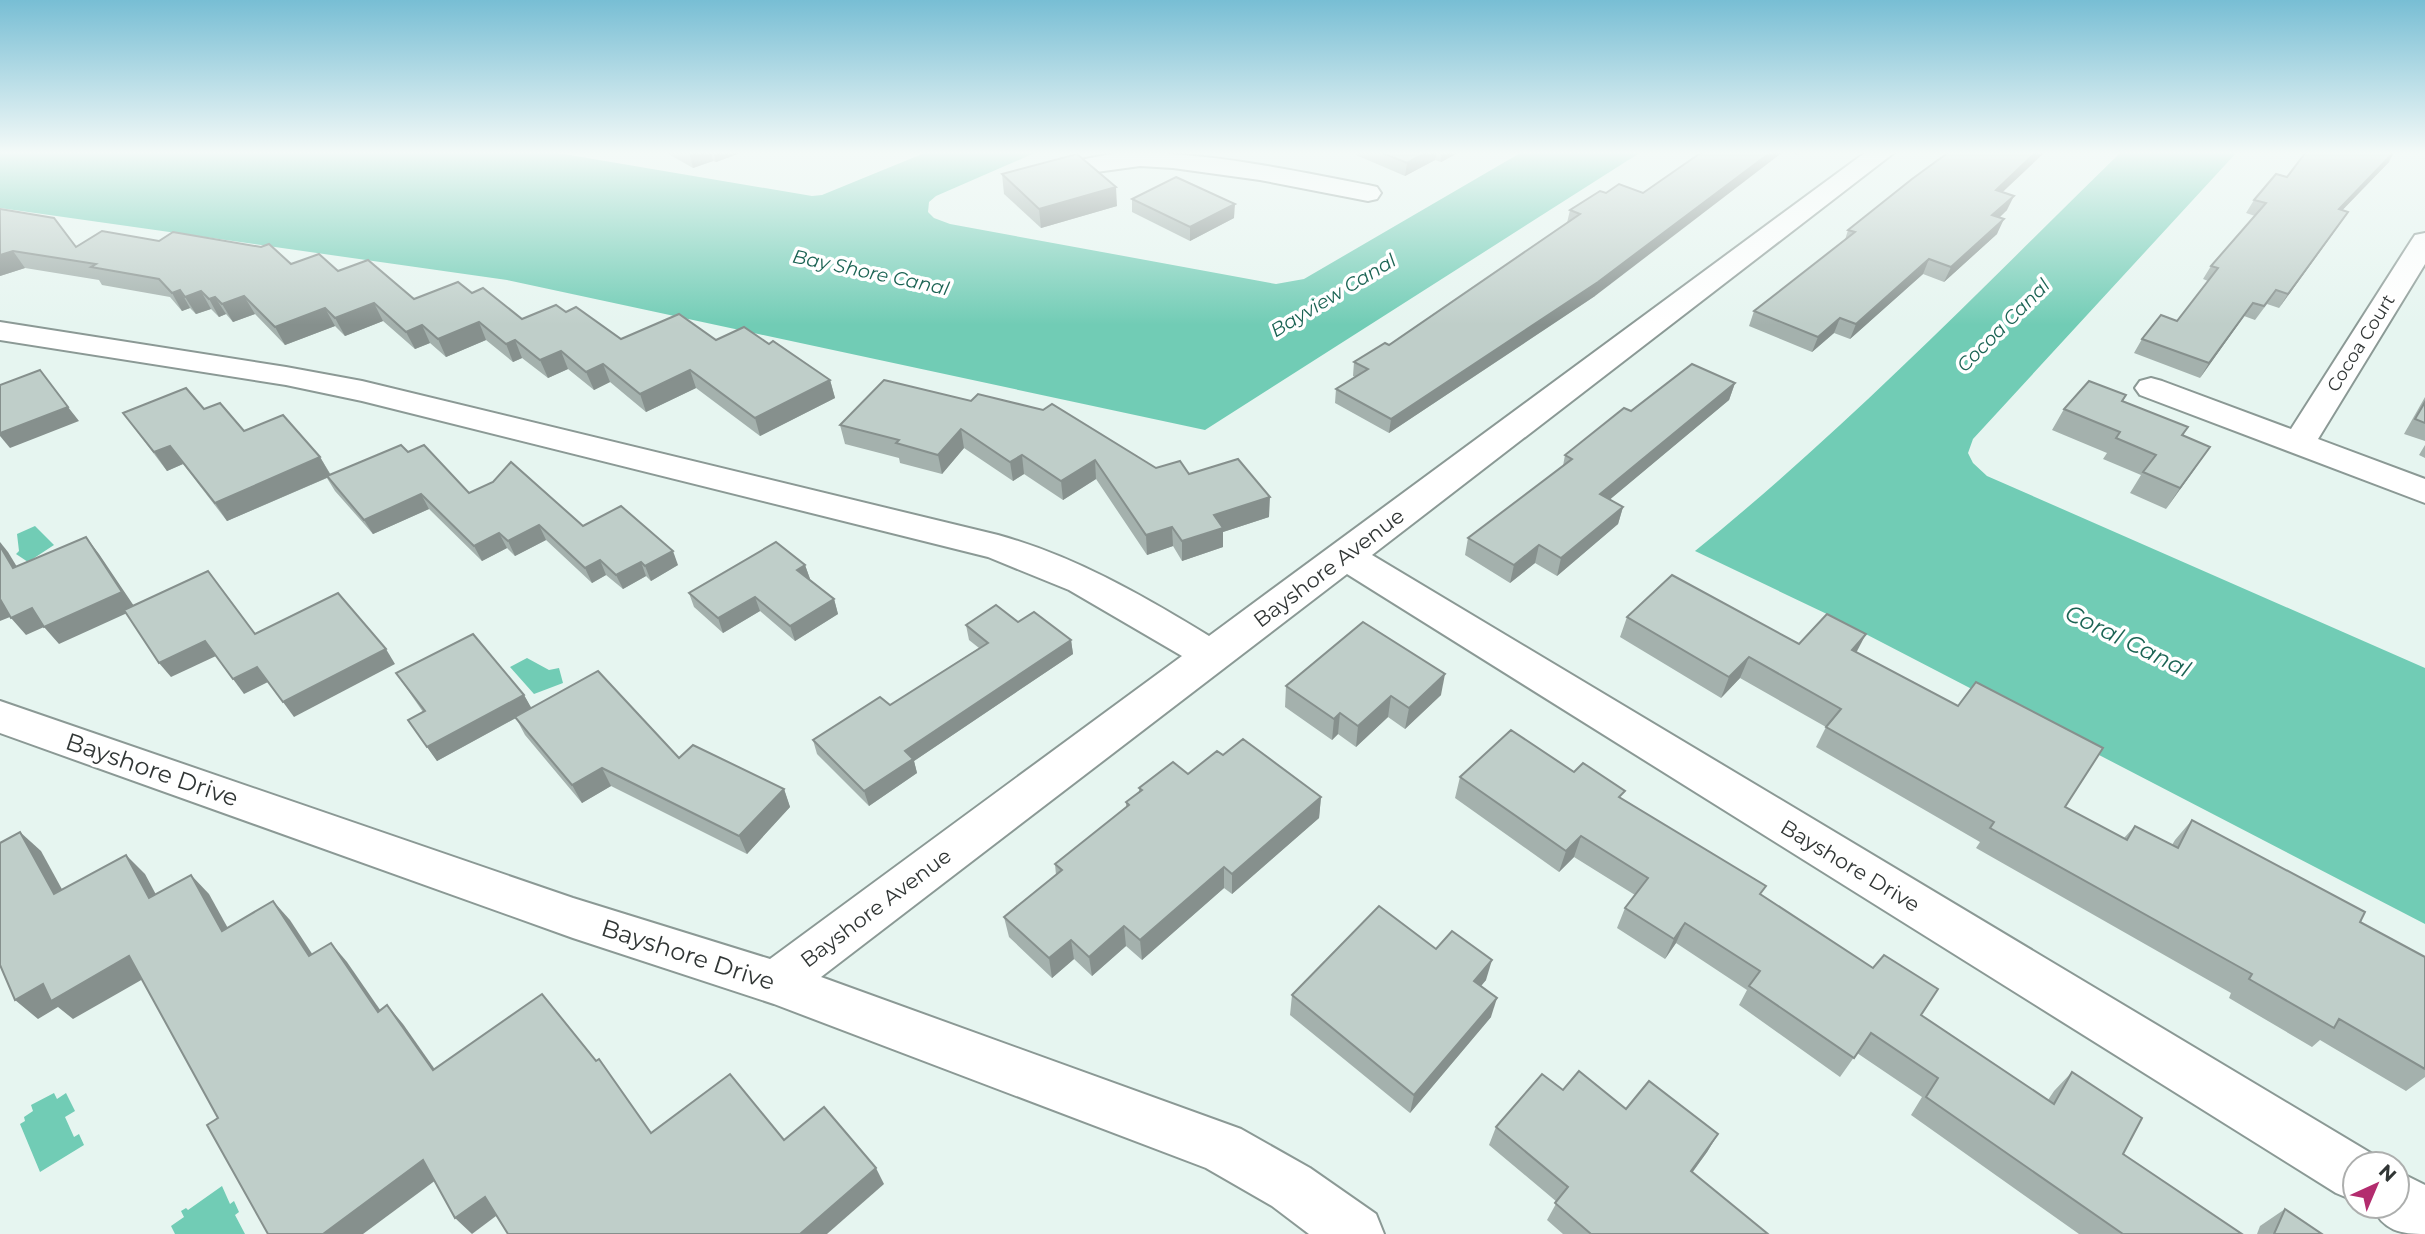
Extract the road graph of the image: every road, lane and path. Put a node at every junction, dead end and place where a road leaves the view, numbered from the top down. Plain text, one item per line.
1 (1806, 210) edge
2 (2425, 241) edge
3 (0, 331) edge
4 (2151, 388) dead end
5 (2298, 444) junction
6 (2425, 492) edge
7 (1346, 556) junction
8 (1212, 656) junction
9 (0, 717) edge
10 (776, 983) junction
11 (2341, 1165) edge
12 (1356, 1234) edge

1 - 7 street, Bayshore Avenue
2 - 5 street, Cocoa Court
3 - 8 street
4 - 5 street
5 - 6 street
7 - 8 street, Bayshore Avenue
7 - 11 street, Bayshore Drive
8 - 10 street, Bayshore Avenue
9 - 10 street, Bayshore Drive
10 - 12 street, Bayshore Drive

